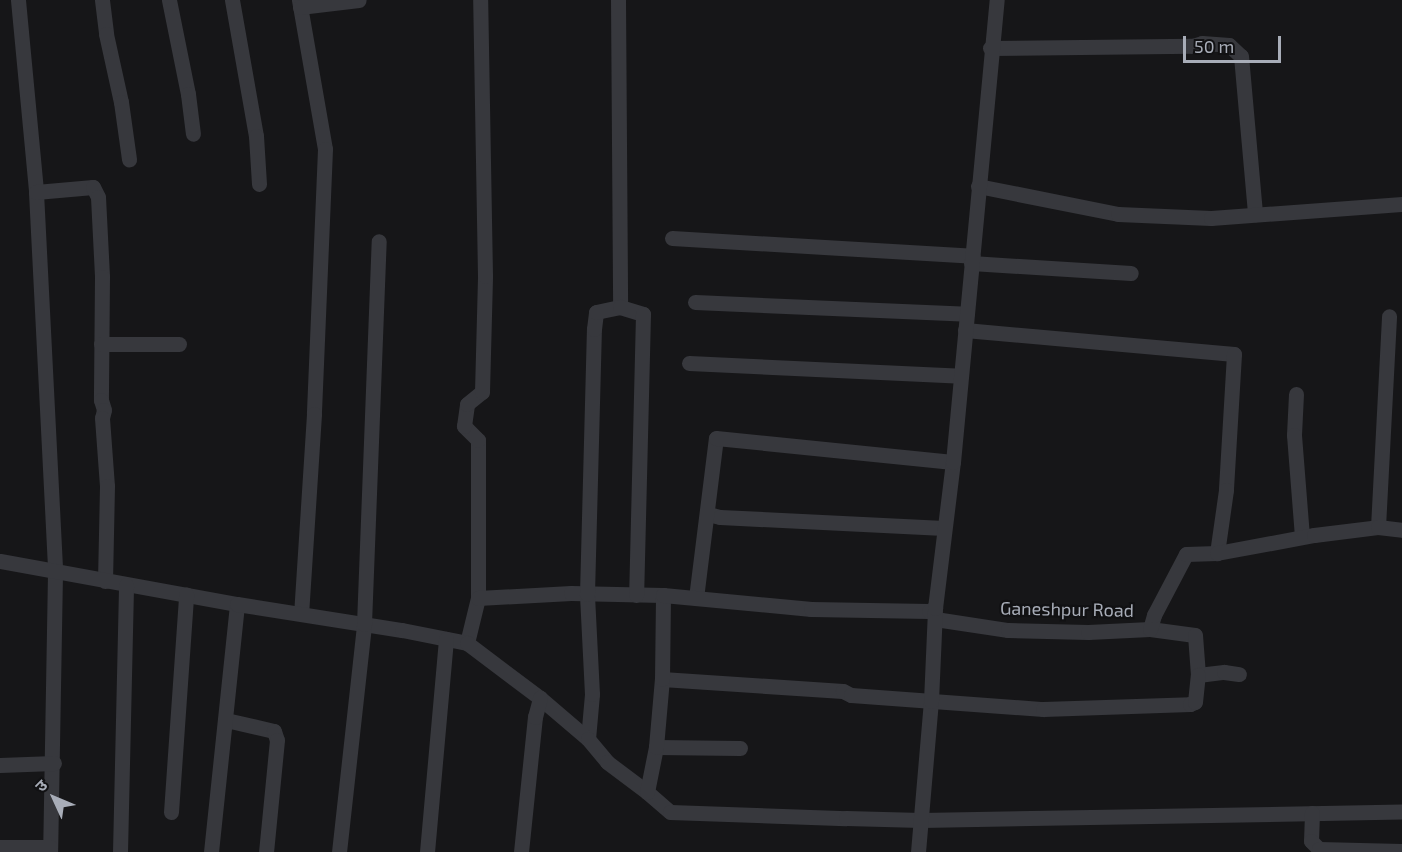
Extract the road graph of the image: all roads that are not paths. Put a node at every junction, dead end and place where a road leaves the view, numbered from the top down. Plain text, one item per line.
1 (18, 0) edge
2 (102, 0) edge
3 (169, 0) edge
4 (232, 0) edge
5 (359, 0) edge
6 (480, 0) edge
7 (618, 0) edge
8 (997, 0) edge
9 (299, 3) edge
10 (990, 48) junction
11 (192, 134) dead end
12 (129, 159) dead end
13 (259, 184) dead end
14 (978, 186) junction
15 (36, 192) junction
16 (1402, 204) edge
17 (1255, 214) junction
18 (672, 238) dead end
19 (379, 241) dead end
20 (971, 259) junction
21 (1131, 273) dead end
22 (695, 302) dead end
23 (620, 307) junction
24 (1389, 316) dead end
25 (966, 322) junction
26 (101, 344) junction
27 (179, 344) dead end
28 (689, 363) dead end
29 (961, 376) junction
30 (1296, 394) dead end
31 (953, 462) junction
32 (708, 514) junction
33 (1378, 527) junction
34 (944, 528) junction
35 (1402, 530) edge
36 (1302, 537) junction
37 (1216, 553) junction
38 (0, 561) edge
39 (56, 573) junction
40 (105, 581) junction
41 (126, 585) junction
42 (587, 594) junction
43 (186, 595) junction
44 (636, 595) junction
45 (663, 595) junction
46 (478, 598) junction
47 (696, 598) junction
48 (237, 604) junction
49 (301, 614) junction
50 (935, 614) junction
51 (364, 624) junction
52 (1150, 629) junction
53 (446, 639) junction
54 (466, 643) junction
55 (1239, 674) dead end
56 (1198, 675) junction
57 (662, 679) junction
58 (540, 698) junction
59 (931, 701) junction
60 (226, 720) junction
61 (588, 739) junction
62 (656, 747) junction
63 (740, 748) dead end
64 (54, 763) junction
65 (0, 765) edge
66 (647, 792) junction
67 (171, 812) dead end
68 (1402, 812) edge
69 (1312, 813) junction
70 (921, 820) junction
71 (0, 847) edge
72 (50, 849) edge
73 (1402, 851) edge
74 (120, 852) edge
75 (211, 852) edge
76 (266, 852) edge
77 (339, 852) edge
78 (427, 852) edge
79 (521, 852) edge
80 (918, 852) edge

1 - 15 street
2 - 12 street
3 - 11 street
4 - 13 street
5 - 9 street
6 - 46 street
7 - 23 street
8 - 10 street
9 - 49 street
10 - 14 street
10 - 17 street
14 - 17 street
14 - 20 street
15 - 26 street
15 - 39 street
16 - 17 street
18 - 20 street
19 - 51 street
20 - 21 street
20 - 25 street
22 - 25 street
23 - 42 street
23 - 44 street
24 - 33 street
25 - 29 street
25 - 37 street
26 - 27 street
26 - 40 street
28 - 29 street
29 - 31 street
30 - 36 street
31 - 32 street
31 - 34 street
32 - 34 street
32 - 47 street
33 - 35 street, Ganeshpur Road
33 - 36 street, Ganeshpur Road
34 - 50 street
36 - 37 street, Ganeshpur Road
37 - 52 street, Ganeshpur Road
38 - 39 street
39 - 40 street
39 - 64 street
40 - 41 street
41 - 43 street
41 - 74 street
42 - 44 street, Ganeshpur Road
42 - 46 street, Ganeshpur Road
42 - 61 street
43 - 48 street
43 - 67 street
44 - 45 street, Ganeshpur Road
45 - 47 street, Ganeshpur Road
45 - 57 street
46 - 54 street
47 - 50 street, Ganeshpur Road
48 - 49 street
48 - 60 street
49 - 51 street
50 - 52 street, Ganeshpur Road
50 - 59 street
51 - 53 street
51 - 77 street
52 - 56 street
53 - 54 street
53 - 78 street
54 - 58 street
55 - 56 street
56 - 59 street
57 - 59 street
57 - 62 street
58 - 61 street
58 - 79 street
59 - 70 street
60 - 75 street
60 - 76 street
61 - 66 street
62 - 63 street
62 - 66 street
64 - 65 street
64 - 72 street
66 - 70 street
68 - 69 street
69 - 70 street
69 - 73 street
70 - 80 street
71 - 72 street

